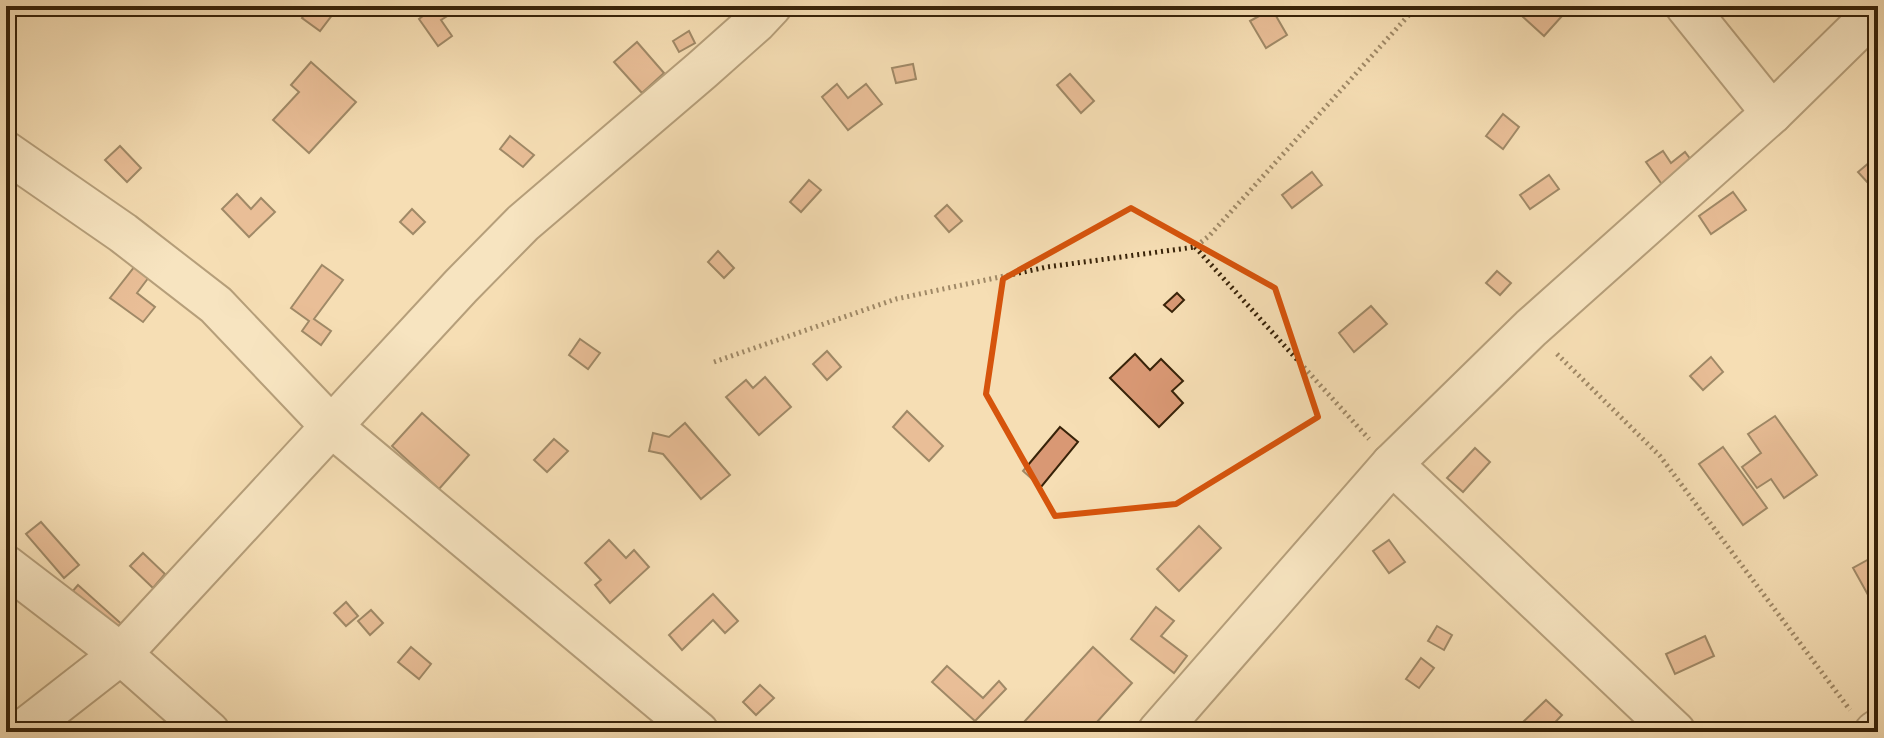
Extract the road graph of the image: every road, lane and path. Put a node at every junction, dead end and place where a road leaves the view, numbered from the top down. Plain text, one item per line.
1 (771, 6) edge
2 (1417, 6) edge
3 (1686, 6) edge
4 (1878, 9) edge
5 (1772, 113) junction
6 (6, 152) edge
7 (1195, 247) junction
8 (1531, 328) junction
9 (714, 362) dead end
10 (331, 426) junction
11 (1392, 464) junction
12 (6, 566) edge
13 (121, 654) junction
14 (1870, 727) edge
15 (21, 732) edge
16 (209, 732) edge
17 (698, 732) edge
18 (1158, 732) edge
19 (1675, 732) edge

1 - 10 street
2 - 7 path
3 - 5 street
4 - 5 street
5 - 8 street
6 - 10 street
7 - 9 path
7 - 11 path
8 - 11 street
8 - 14 path
10 - 13 street
10 - 17 street
11 - 18 street
11 - 19 street
12 - 13 street
13 - 15 street
13 - 16 street

